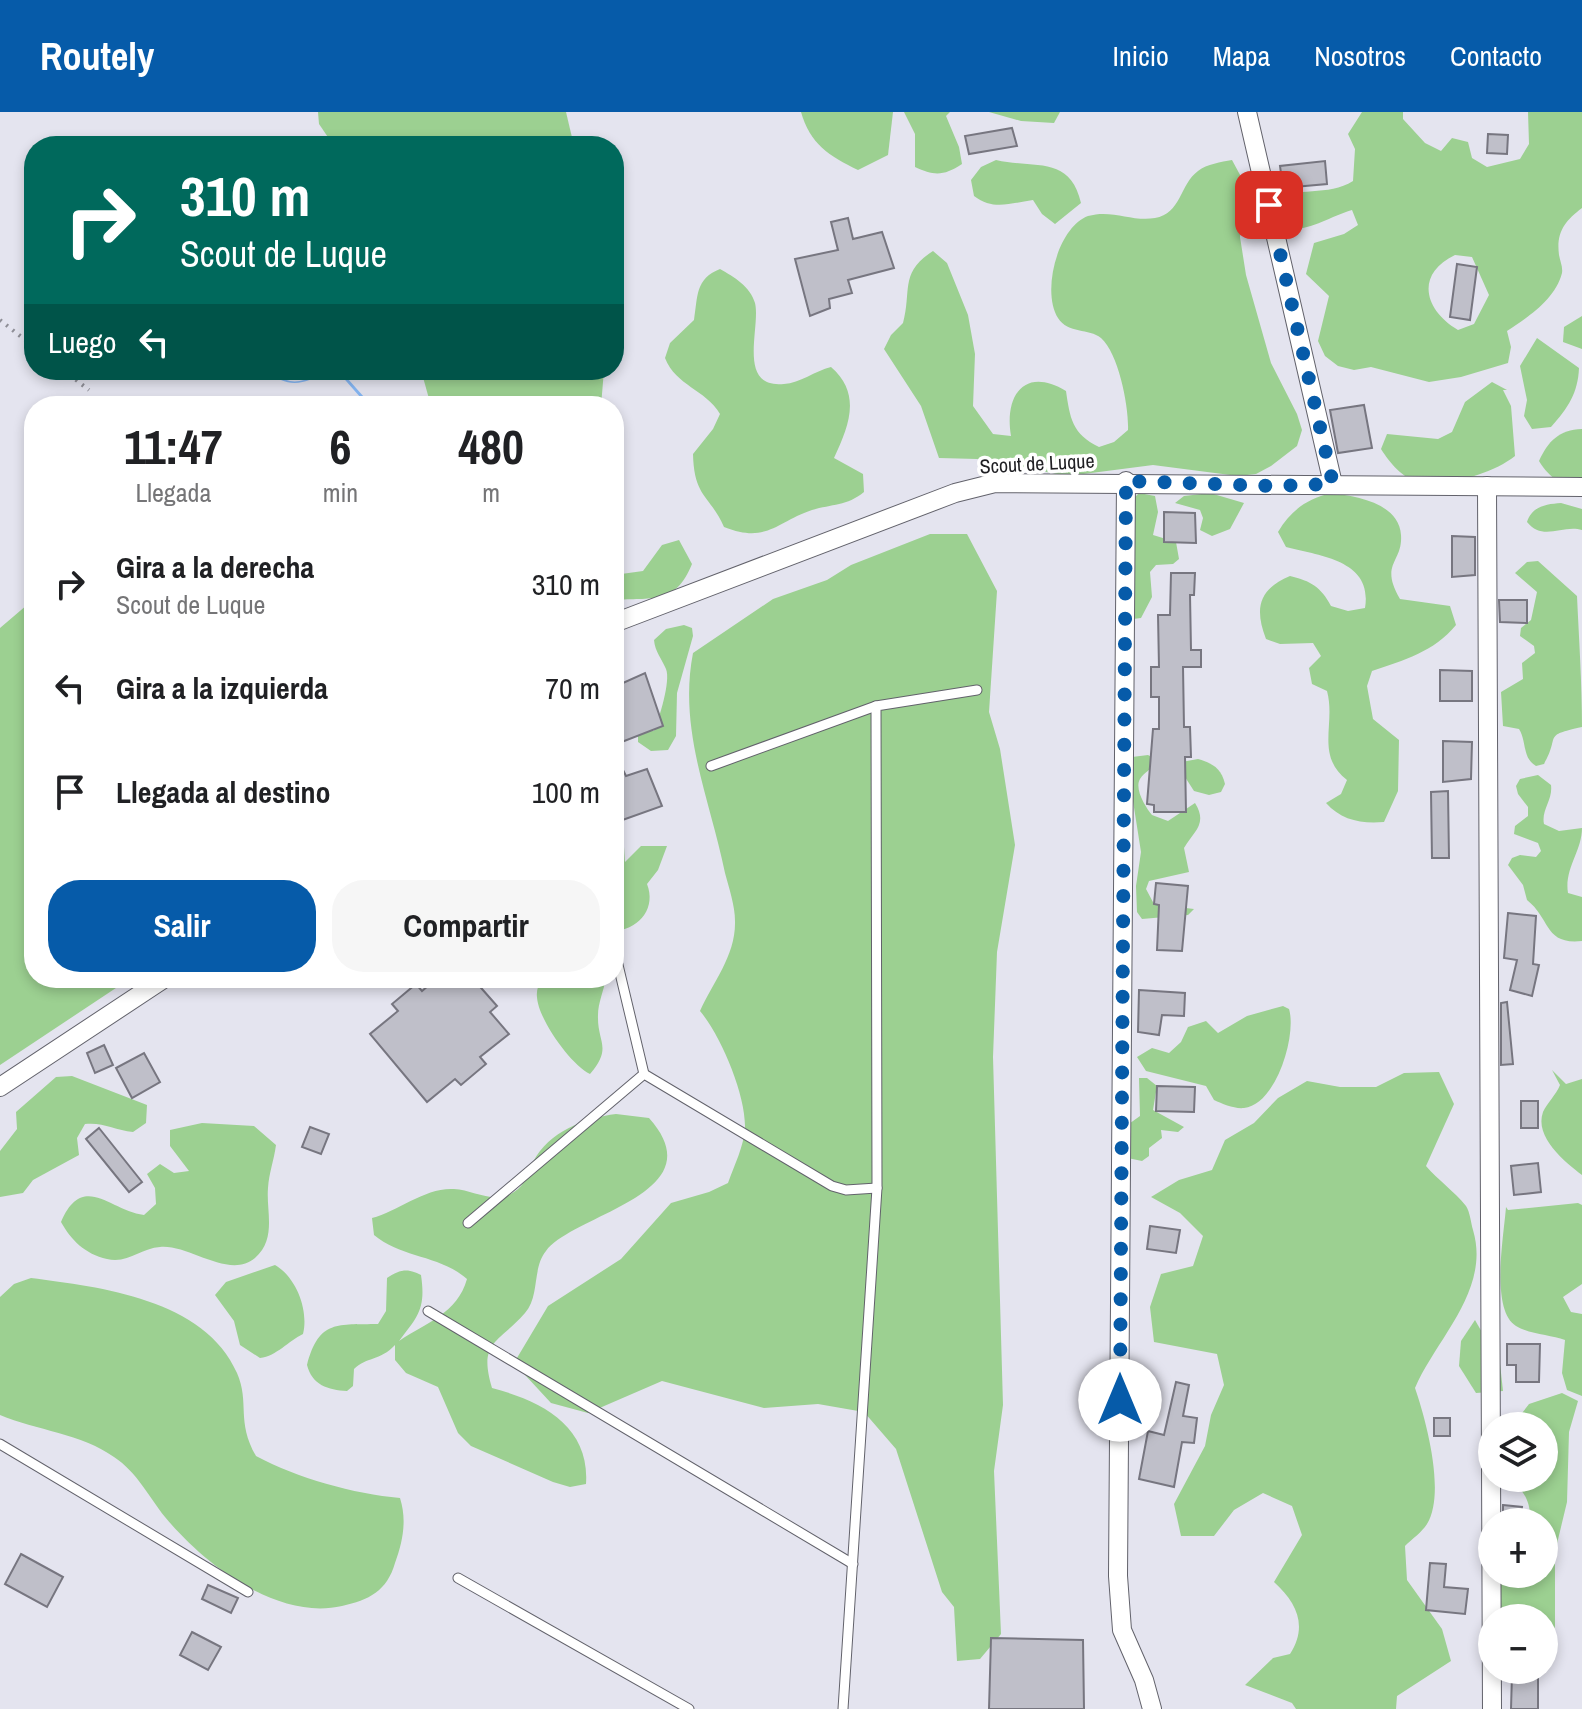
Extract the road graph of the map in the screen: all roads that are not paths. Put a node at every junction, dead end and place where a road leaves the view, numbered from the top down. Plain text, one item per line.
1 (1247, 112) edge
2 (1126, 481) junction
3 (1333, 484) junction
4 (1487, 486) junction
5 (1582, 487) edge
6 (624, 619) edge
7 (977, 690) dead end
8 (876, 706) junction
9 (711, 766) dead end
10 (150, 988) edge
11 (624, 988) edge
12 (644, 1074) junction
13 (0, 1087) edge
14 (877, 1188) junction
15 (468, 1223) dead end
16 (428, 1311) dead end
17 (0, 1444) edge
18 (853, 1564) junction
19 (458, 1578) dead end
20 (248, 1592) dead end
21 (689, 1709) edge
22 (843, 1709) edge
23 (1152, 1709) edge
24 (1492, 1709) edge

1 - 3 street
2 - 3 street, Scout de Luque
2 - 6 street, Scout de Luque
2 - 23 street
3 - 4 street, Scout de Luque
4 - 5 street, Scout de Luque
4 - 24 street
7 - 8 lane
8 - 9 lane
8 - 14 lane
10 - 13 street
11 - 12 lane
12 - 14 lane
12 - 15 lane
14 - 18 lane
16 - 18 lane
17 - 20 lane
18 - 22 lane
19 - 21 lane

